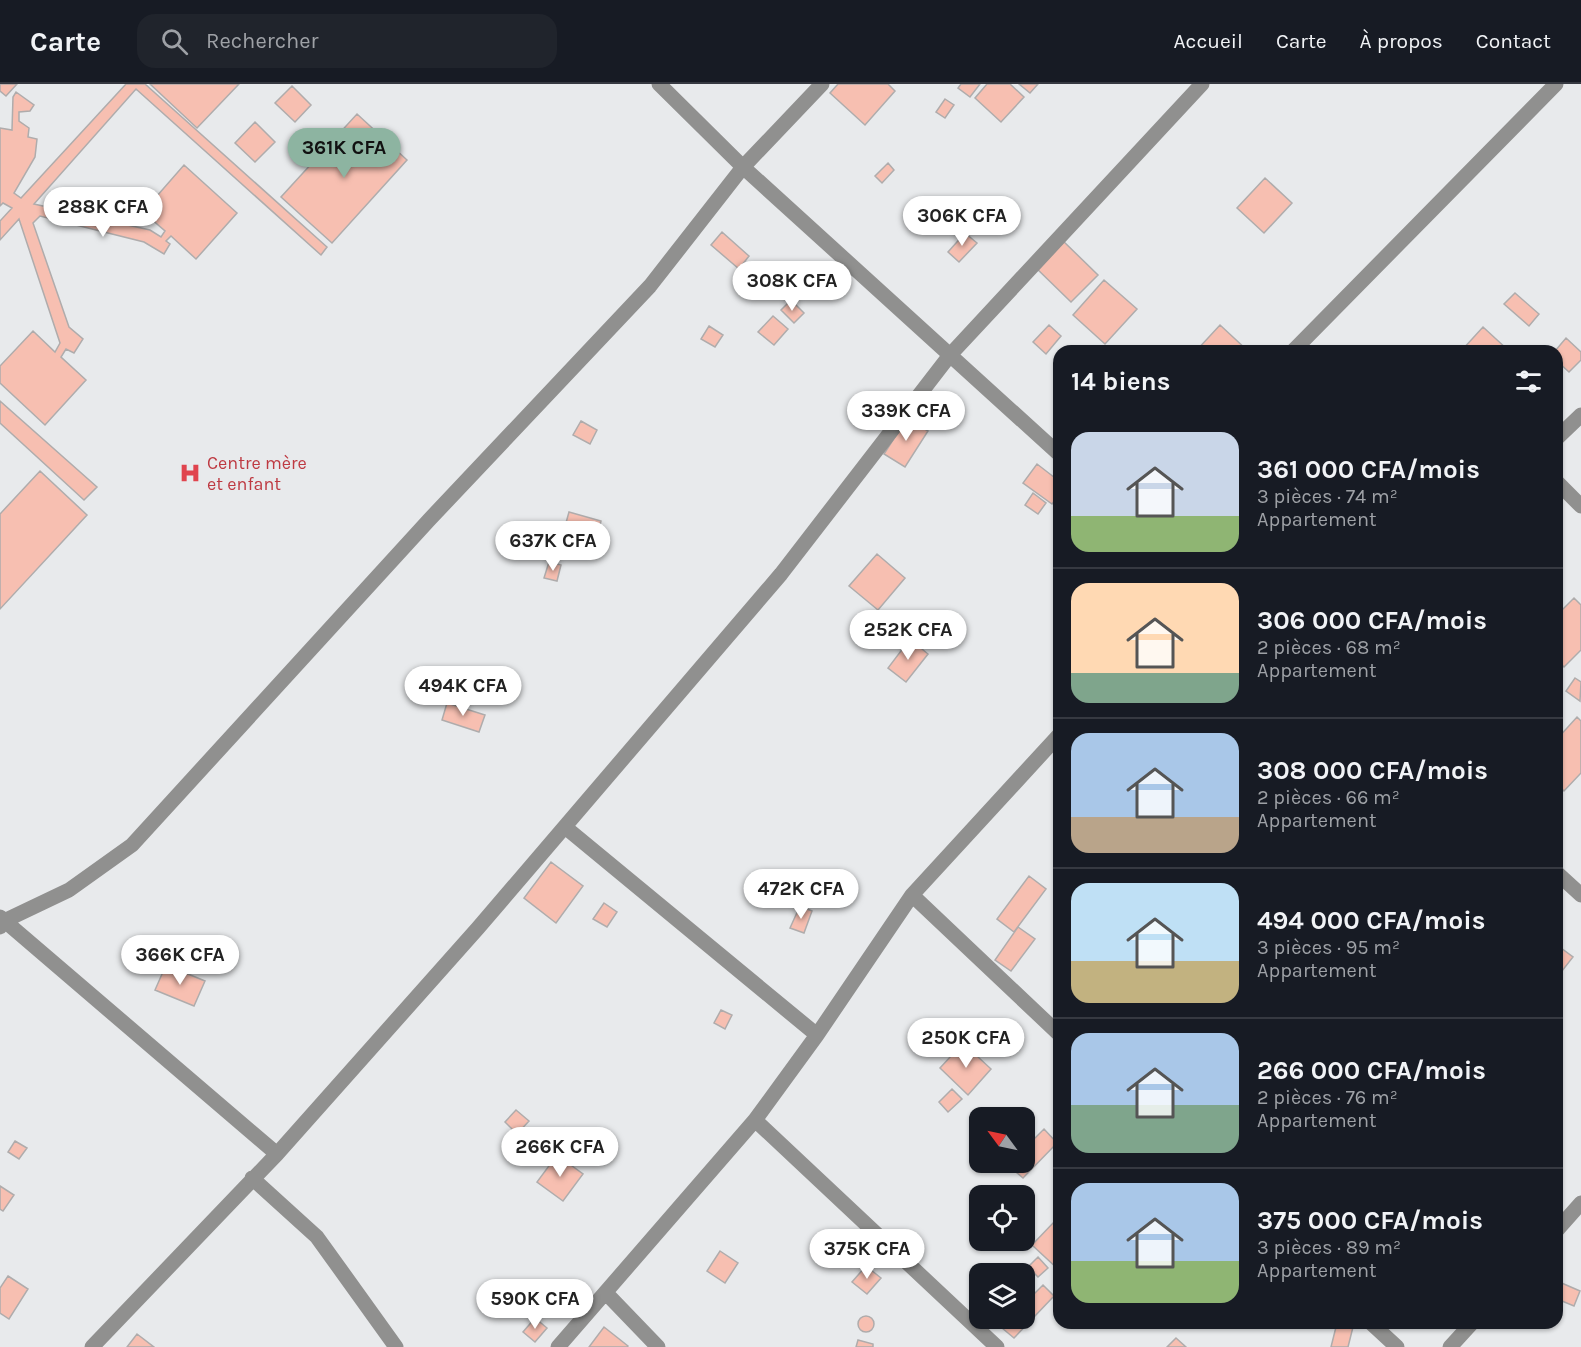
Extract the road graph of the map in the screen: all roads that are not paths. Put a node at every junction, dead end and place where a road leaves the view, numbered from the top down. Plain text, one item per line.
1 (659, 84) edge
2 (822, 84) edge
3 (1202, 84) edge
4 (1556, 84) edge
5 (743, 167) junction
6 (1299, 345) edge
7 (950, 355) junction
8 (1581, 415) edge
9 (1563, 432) edge
10 (1053, 449) edge
11 (1563, 488) edge
12 (1581, 506) edge
13 (1053, 742) edge
14 (565, 826) junction
15 (1563, 878) edge
16 (912, 895) junction
17 (1581, 895) edge
18 (2, 922) edge
19 (1053, 1028) edge
20 (817, 1035) junction
21 (755, 1120) junction
22 (277, 1154) junction
23 (252, 1178) junction
24 (1581, 1203) edge
25 (1563, 1223) edge
26 (606, 1293) junction
27 (1378, 1329) edge
28 (1466, 1329) edge
29 (92, 1347) edge
30 (396, 1347) edge
31 (558, 1347) edge
32 (658, 1347) edge
33 (997, 1347) edge
34 (1397, 1347) edge
35 (1450, 1347) edge

1 - 5 street
2 - 5 street
3 - 7 street
4 - 6 street
5 - 7 street
5 - 18 street
7 - 10 street
7 - 14 street
8 - 9 street
11 - 12 street
13 - 16 street
14 - 20 street
14 - 22 street
15 - 17 street
16 - 19 street
16 - 20 street
18 - 22 street
20 - 21 street
21 - 26 street
21 - 33 street
22 - 23 street
23 - 29 street
23 - 30 street
24 - 25 street
26 - 31 street
26 - 32 street
27 - 34 street
28 - 35 street

